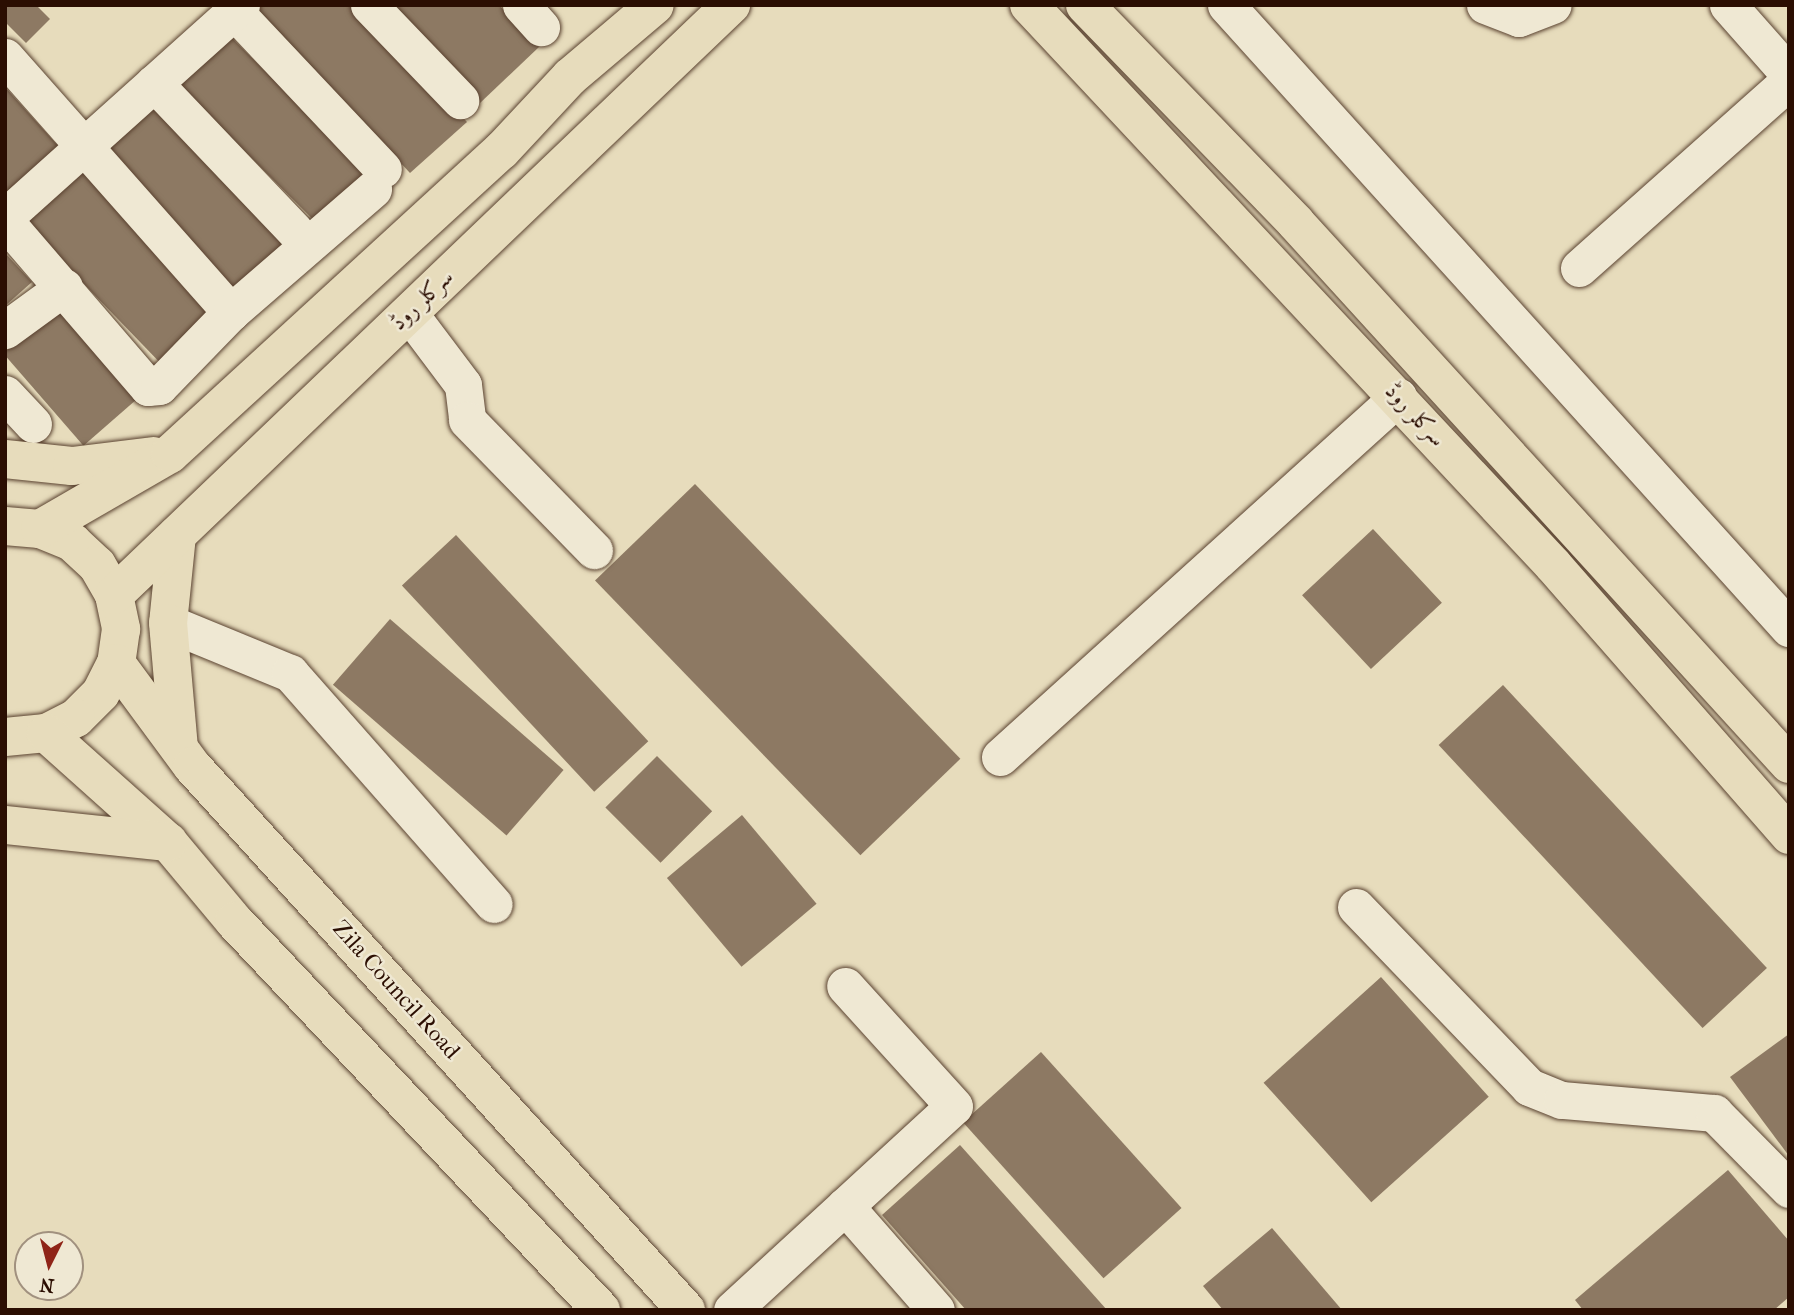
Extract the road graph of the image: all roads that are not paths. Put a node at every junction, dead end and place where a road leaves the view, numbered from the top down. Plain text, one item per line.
1 (369, 5) edge
2 (656, 5) edge
3 (731, 5) edge
4 (1029, 5) edge
5 (1085, 5) edge
6 (1226, 5) edge
7 (1485, 5) edge
8 (1553, 5) edge
9 (1728, 5) edge
10 (237, 8) edge
11 (5, 57) edge
12 (1789, 75) edge
13 (1789, 81) edge
14 (154, 83) junction
15 (460, 100) dead end
16 (83, 145) junction
17 (5, 219) edge
18 (295, 231) dead end
19 (1579, 268) dead end
20 (64, 287) junction
21 (231, 312) junction
22 (409, 313) junction
23 (5, 330) edge
24 (5, 394) edge
25 (1398, 397) junction
26 (33, 424) dead end
27 (170, 454) junction
28 (5, 459) edge
29 (23, 528) edge
30 (177, 535) junction
31 (594, 550) dead end
32 (114, 595) junction
33 (168, 622) junction
34 (1789, 628) edge
35 (116, 663) junction
36 (46, 733) junction
37 (5, 737) edge
38 (179, 748) junction
39 (1000, 757) dead end
40 (1789, 764) edge
41 (5, 825) edge
42 (1789, 835) edge
43 (168, 842) junction
44 (494, 904) dead end
45 (1356, 907) dead end
46 (845, 986) dead end
47 (1789, 1189) edge
48 (845, 1206) junction
49 (601, 1310) edge
50 (687, 1310) edge
51 (732, 1310) edge
52 (936, 1310) edge

1 - 15 street
2 - 27 main road
3 - 22 main road, سرکلر روڈ
4 - 25 main road, سرکلر روڈ
5 - 40 main road, سرکلر روڈ
6 - 34 street
7 - 8 street
9 - 12 street
10 - 14 street
10 - 21 street
11 - 16 street
13 - 19 street
14 - 16 street
14 - 18 street
16 - 17 street
16 - 21 street
17 - 20 street
20 - 21 street
20 - 23 street
22 - 30 main road, سرکلر روڈ
22 - 31 street
24 - 26 street
25 - 39 street
25 - 42 main road, سرکلر روڈ
27 - 28 main road
27 - 29 main road
29 - 32 main road
30 - 32 main road, سرکلر روڈ
30 - 33 main road
32 - 35 main road
33 - 38 main road
33 - 44 street
35 - 36 main road
35 - 38 main road, Zila Council Road
36 - 37 main road
36 - 43 main road
38 - 50 main road, Zila Council Road
41 - 43 main road
43 - 49 main road
45 - 47 street
46 - 48 street
48 - 51 street
48 - 52 street

